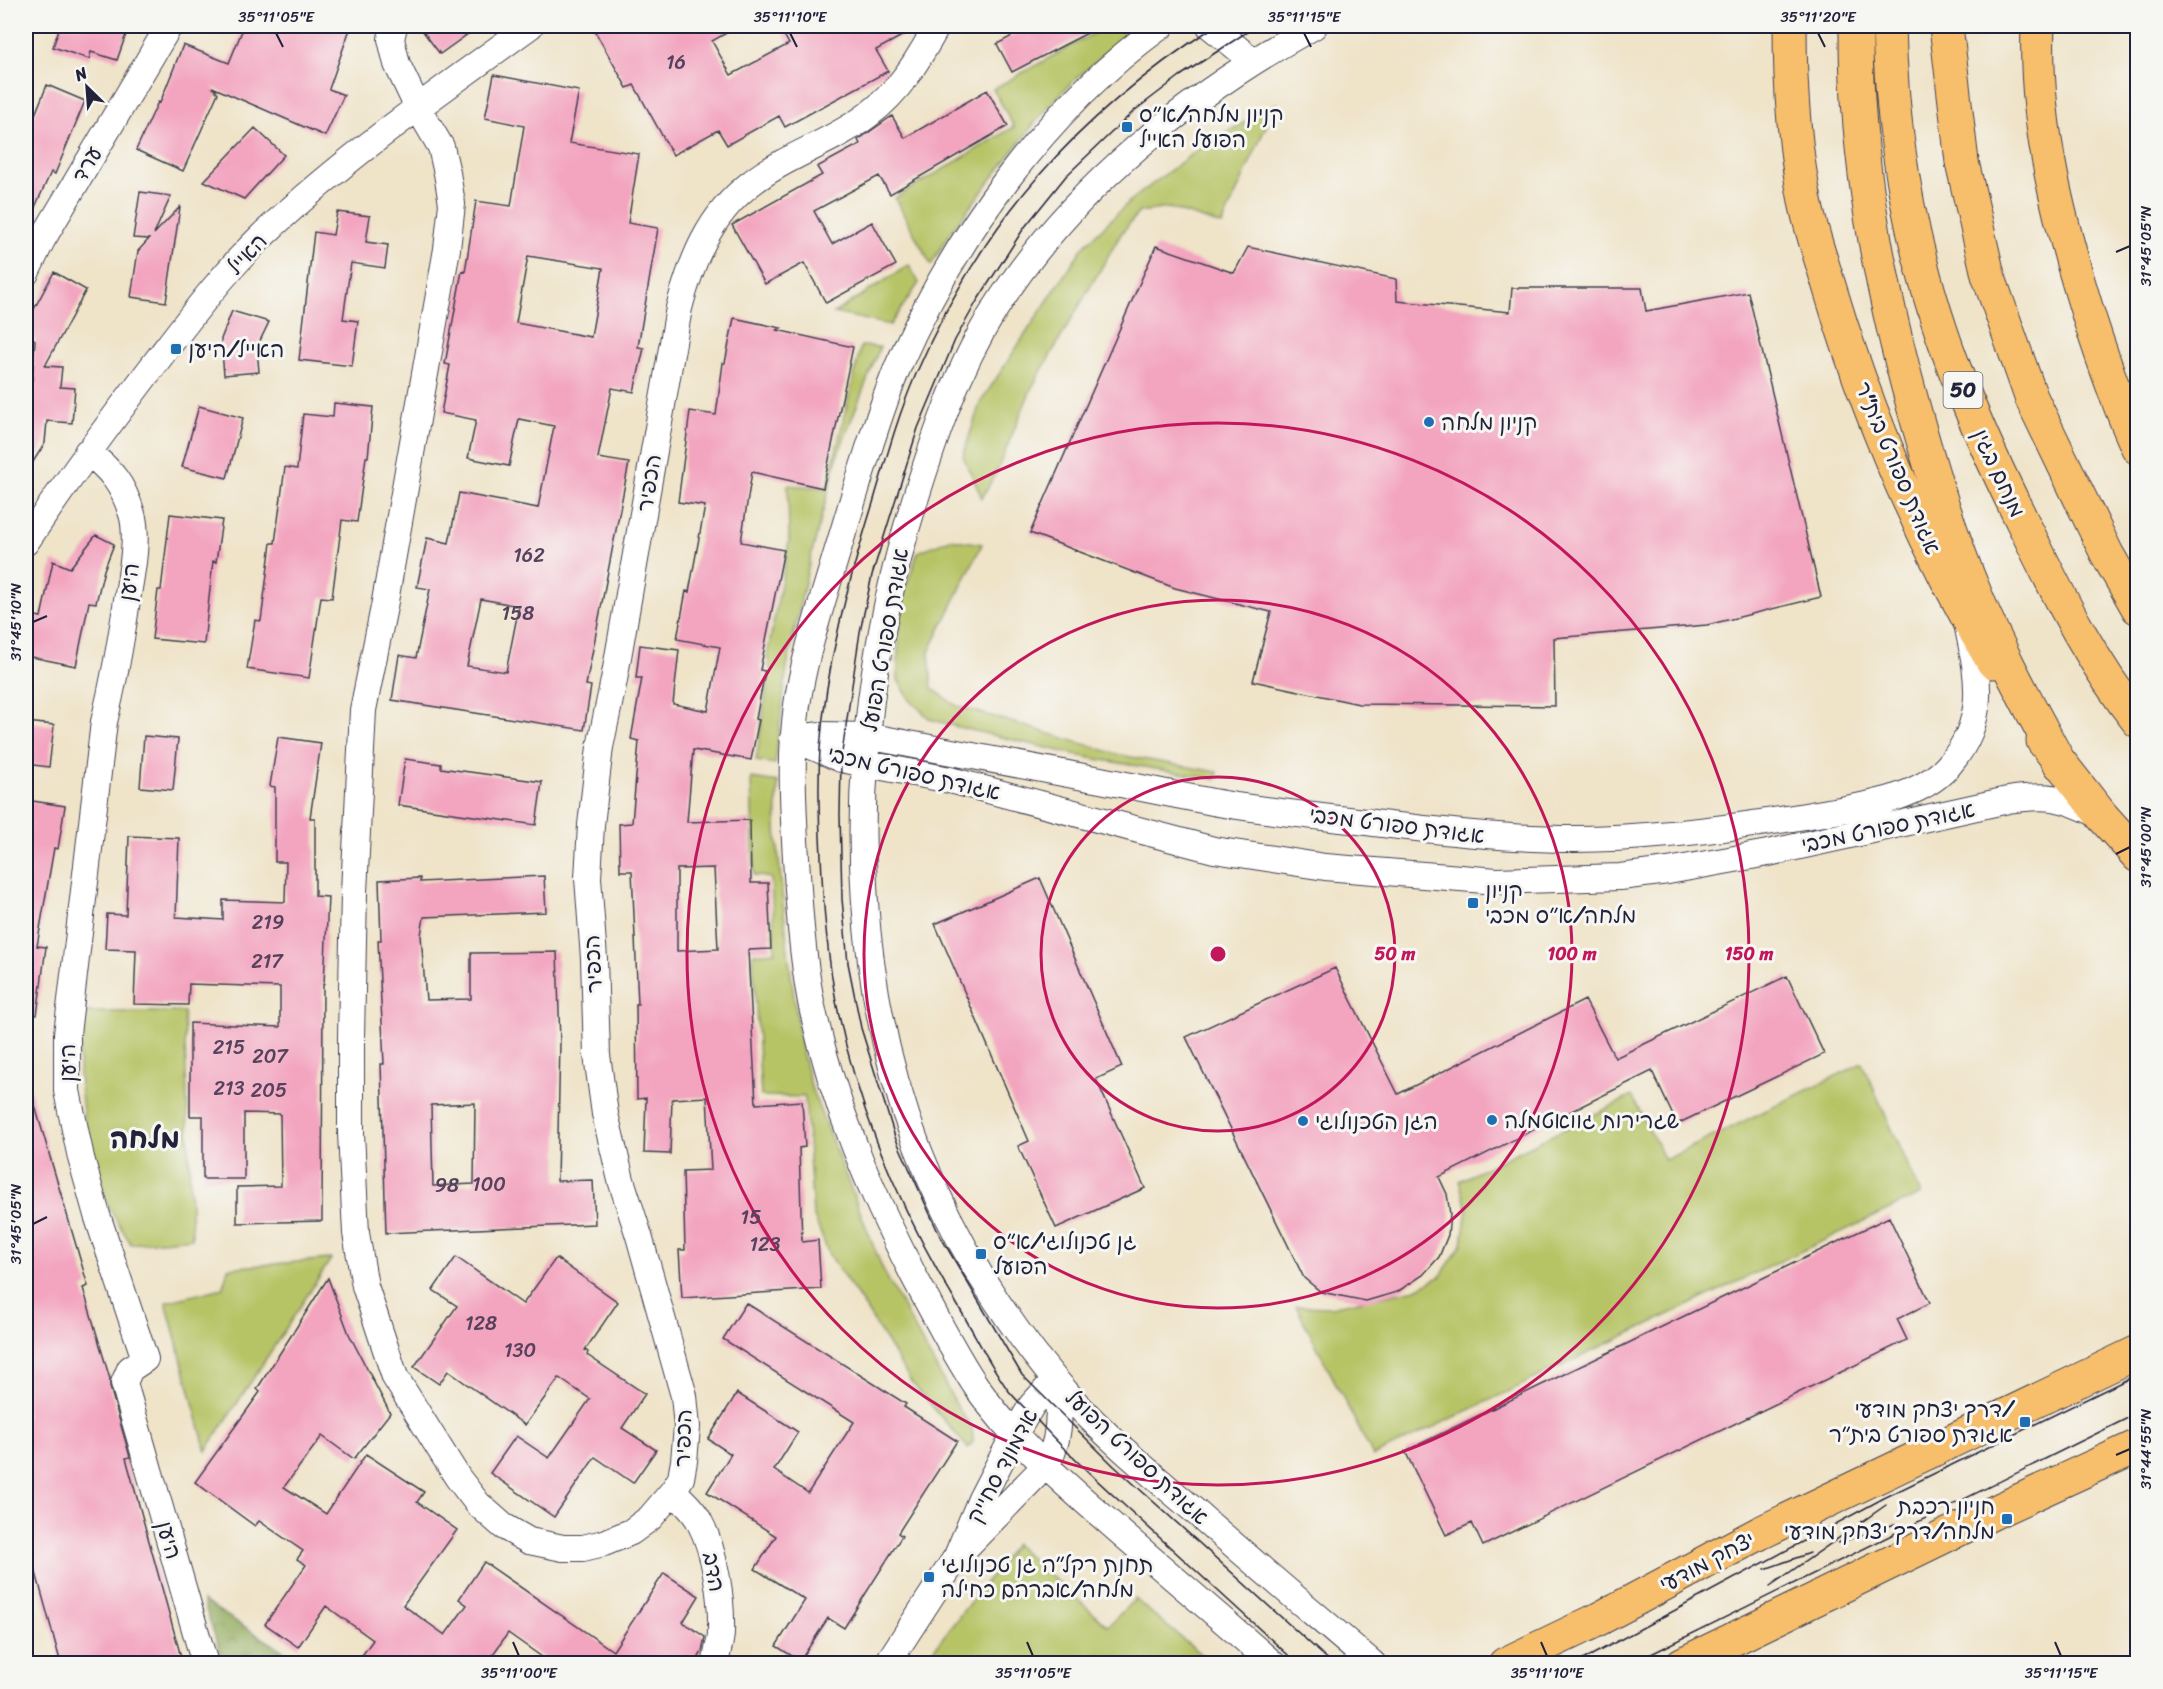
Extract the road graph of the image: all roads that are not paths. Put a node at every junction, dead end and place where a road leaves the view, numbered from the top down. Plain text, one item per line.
1 (169, 26) edge
2 (394, 26) edge
3 (530, 26) edge
4 (937, 26) edge
5 (1161, 26) edge
6 (1210, 26) edge
7 (1239, 26) edge
8 (1314, 26) edge
9 (1790, 26) edge
10 (1856, 26) edge
11 (1889, 26) edge
12 (1946, 26) edge
13 (2038, 26) edge
14 (1248, 57) junction
15 (417, 108) junction
16 (26, 273) edge
17 (2023, 377) junction
18 (2138, 448) edge
19 (87, 452) junction
20 (26, 542) edge
21 (2138, 563) edge
22 (2138, 608) edge
23 (1965, 615) junction
24 (2138, 721) edge
25 (867, 736) junction
26 (793, 738) junction
27 (864, 763) junction
28 (2060, 764) junction
29 (2102, 816) junction
30 (2138, 856) edge
31 (2138, 1352) edge
32 (1055, 1380) junction
33 (1014, 1435) junction
34 (2138, 1446) edge
35 (1045, 1467) junction
36 (673, 1491) junction
37 (957, 1556) junction
38 (205, 1664) edge
39 (716, 1664) edge
40 (887, 1664) edge
41 (1273, 1664) edge
42 (1373, 1664) edge
43 (1505, 1664) edge
44 (1682, 1664) edge

1 - 16 street, ערד
2 - 15 street, הכפיר
3 - 15 street, האייל
4 - 36 street, הכפיר
5 - 26 street
6 - 14 street
7 - 14 street
8 - 14 street, אגודת ספורט הפועל
9 - 23 main road, אגודת ספורט בית"ר
10 - 28 main road
11 - 24 main road, מנחם בגין / 50
12 - 17 main road
13 - 18 main road
14 - 25 street, אגודת ספורט הפועל
15 - 19 street, האייל
15 - 36 street, הכפיר
17 - 21 main road
17 - 22 main road
19 - 20 street, האייל
19 - 38 street, היען
23 - 25 street, אגודת ספורט מכבי
23 - 28 main road, אגודת ספורט בית"ר
25 - 26 street, אגודת ספורט מכבי
25 - 27 street, אגודת ספורט הפועל
26 - 27 street, אגודת ספורט מכבי
26 - 33 street
27 - 29 street, אגודת ספורט מכבי
27 - 32 street, אגודת ספורט הפועל
28 - 29 main road, אגודת ספורט בית"ר
29 - 30 main road, אגודת ספורט בית"ר
31 - 43 main road, יצחק מודעי
32 - 33 street, אדמונד סחייק
32 - 35 street, אדמונד סחייק
32 - 42 street, אגודת ספורט הפועל
33 - 35 street
33 - 37 street, אדמונד סחייק
34 - 44 main road
35 - 37 street, אדמונד סחייק
35 - 41 street
36 - 39 street, הדב
37 - 40 street, אדמונד סחייק

